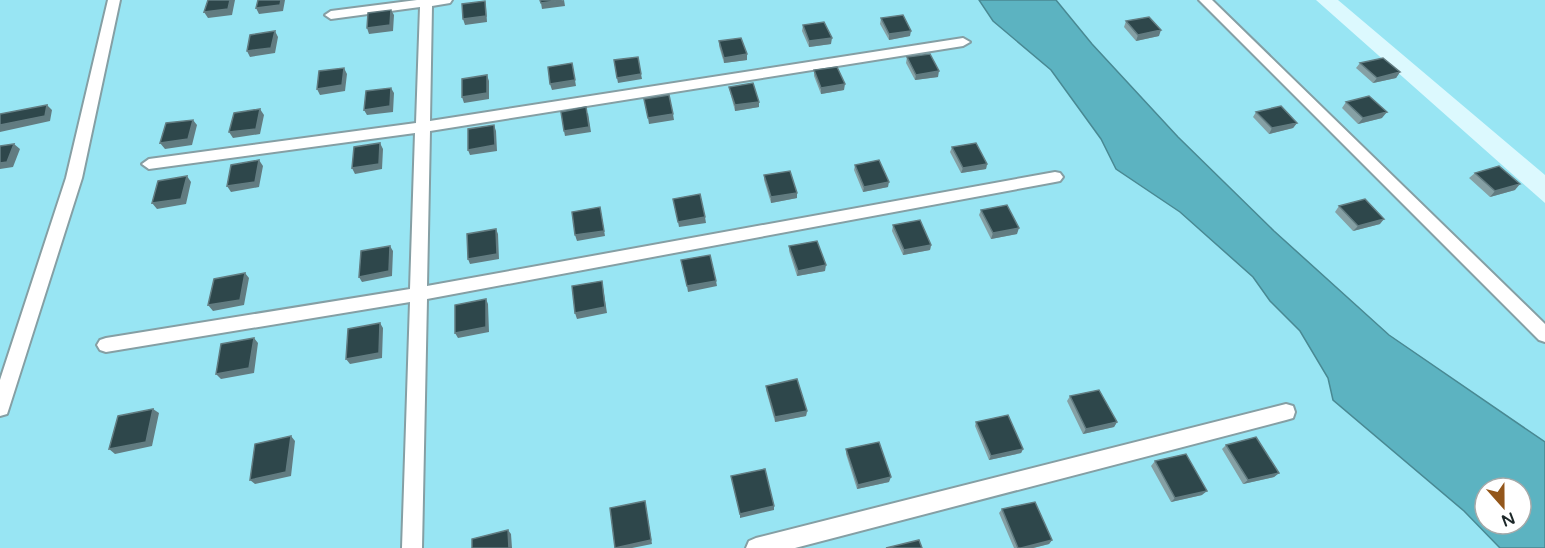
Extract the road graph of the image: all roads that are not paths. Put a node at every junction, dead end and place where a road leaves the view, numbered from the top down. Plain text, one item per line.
1 (114, 0) edge
2 (446, 0) edge
3 (1205, 0) edge
4 (426, 1) edge
5 (331, 15) dead end
6 (963, 42) dead end
7 (424, 127) junction
8 (148, 164) dead end
9 (1055, 177) dead end
10 (419, 294) junction
11 (1545, 335) edge
12 (105, 345) dead end
13 (0, 408) edge
14 (1286, 412) dead end
15 (412, 548) edge
16 (756, 548) edge

1 - 13 lane
2 - 4 lane
3 - 11 lane
4 - 5 lane
4 - 7 lane
6 - 7 lane
7 - 8 lane
7 - 10 lane
9 - 10 lane
10 - 12 lane
10 - 15 lane
14 - 16 lane

